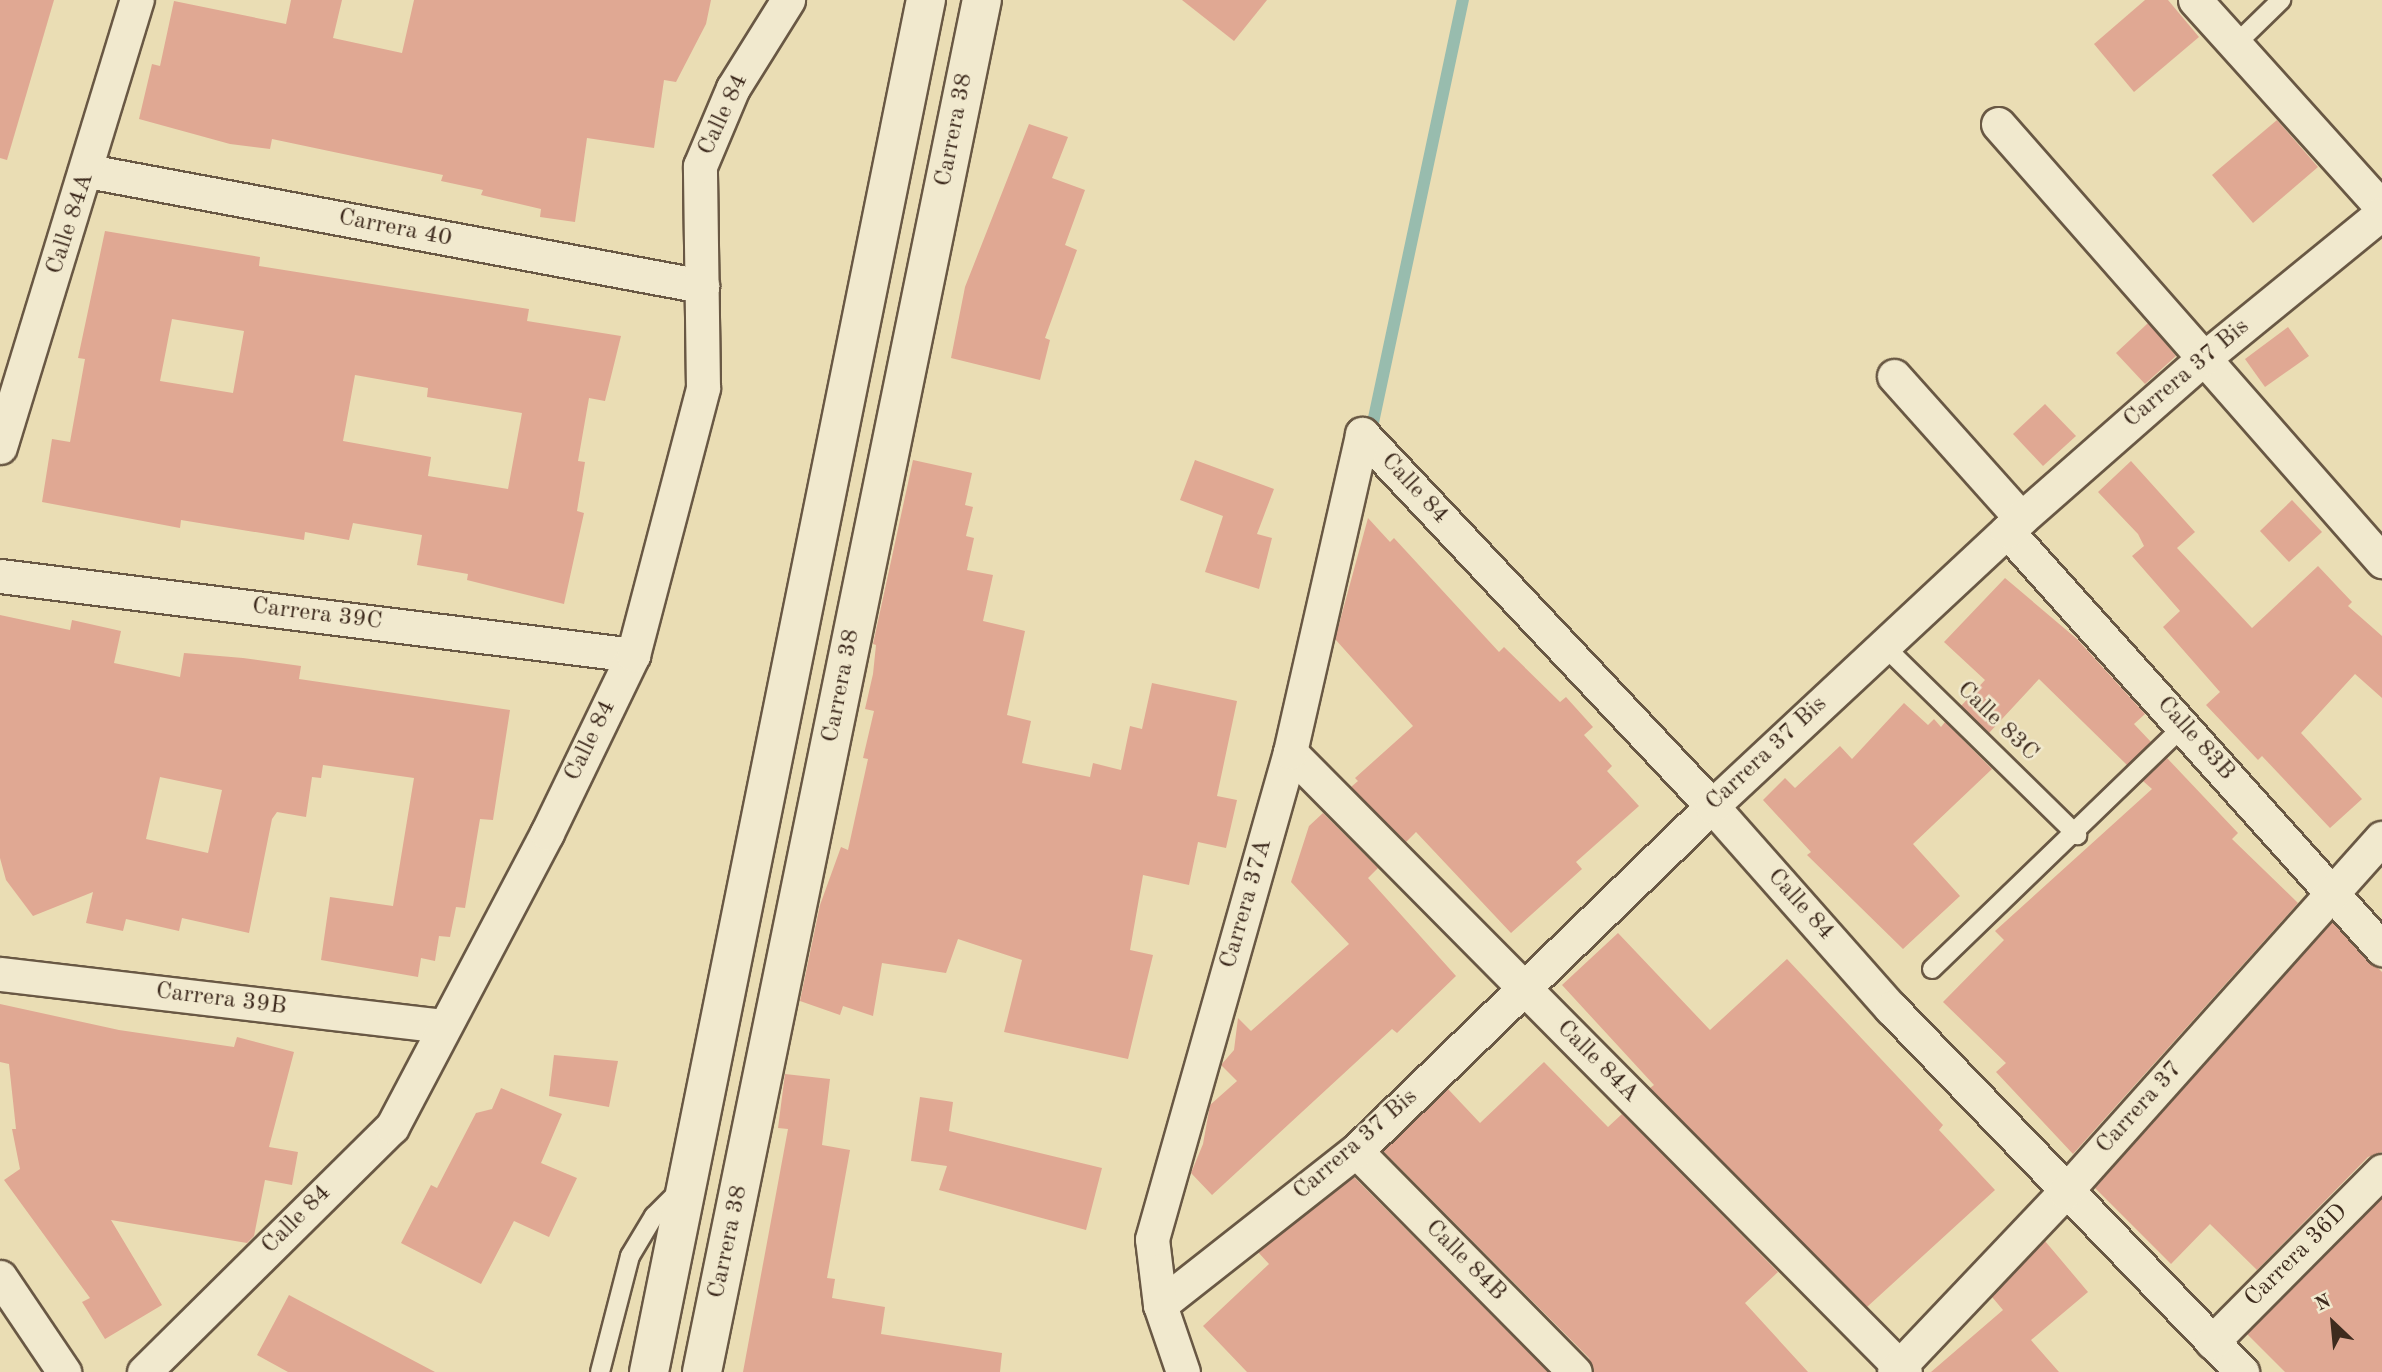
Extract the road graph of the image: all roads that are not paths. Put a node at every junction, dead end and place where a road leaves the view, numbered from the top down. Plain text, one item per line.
1 (137, 0) edge
2 (788, 0) edge
3 (926, 0) edge
4 (982, 0) edge
5 (2195, 0) edge
6 (2281, 0) edge
7 (2237, 43) junction
8 (1998, 124) dead end
9 (88, 171) junction
10 (2382, 210) edge
11 (702, 286) junction
12 (2203, 359) junction
13 (1894, 376) dead end
14 (1362, 434) joint
15 (0, 447) edge
16 (2014, 525) junction
17 (2382, 561) edge
18 (0, 576) edge
19 (1883, 645) junction
20 (634, 655) junction
21 (2184, 726) junction
22 (1290, 751) junction
23 (1712, 806) junction
24 (2077, 835) junction
25 (2382, 838) edge
26 (2332, 895) junction
27 (2382, 949) edge
28 (1933, 969) dead end
29 (0, 974) edge
30 (1524, 989) junction
31 (441, 1026) junction
32 (1356, 1151) junction
33 (2382, 1171) edge
34 (691, 1179) junction
35 (2065, 1192) junction
36 (0, 1277) edge
37 (1160, 1305) junction
38 (2212, 1342) junction
39 (1899, 1369) edge
40 (64, 1372) edge
41 (144, 1372) edge
42 (600, 1372) edge
43 (649, 1372) edge
44 (702, 1372) edge
45 (1183, 1372) edge
46 (1575, 1372) edge
47 (2242, 1372) edge

1 - 9 street, Calle 84A
2 - 11 street, Calle 84
3 - 34 main road, Carrera 38
4 - 44 main road, Carrera 38
5 - 7 street
6 - 7 lane
7 - 10 street
8 - 12 street
9 - 11 street, Carrera 40
9 - 15 street, Calle 84A
10 - 12 street, Carrera 37 Bis
11 - 20 street, Calle 84
12 - 16 street, Carrera 37 Bis
12 - 17 street
13 - 16 street, Calle 83B
14 - 22 street, Carrera 37A
14 - 23 street, Calle 84
16 - 19 street, Carrera 37 Bis
16 - 21 street, Calle 83B
18 - 20 street, Carrera 39C
19 - 23 street, Carrera 37 Bis
19 - 24 lane, Calle 83C
20 - 31 street, Calle 84
21 - 24 lane
21 - 26 street, Calle 83B
22 - 30 street, Calle 84A
22 - 37 street, Carrera 37A
23 - 30 street, Carrera 37 Bis
23 - 35 street, Calle 84
24 - 28 lane
25 - 26 street, Carrera 37
26 - 27 street, Calle 83B
26 - 35 street, Carrera 37
29 - 31 street, Carrera 39B
30 - 32 street, Carrera 37 Bis
30 - 39 street, Calle 84A
31 - 41 street, Calle 84
32 - 37 street, Carrera 37 Bis
32 - 46 street, Calle 84B
33 - 38 street, Carrera 36D
34 - 42 lane
34 - 43 main road, Carrera 38
35 - 38 street, Calle 84
35 - 39 street, Carrera 37
36 - 40 street
37 - 45 street, Carrera 37A
38 - 47 street, Calle 84

